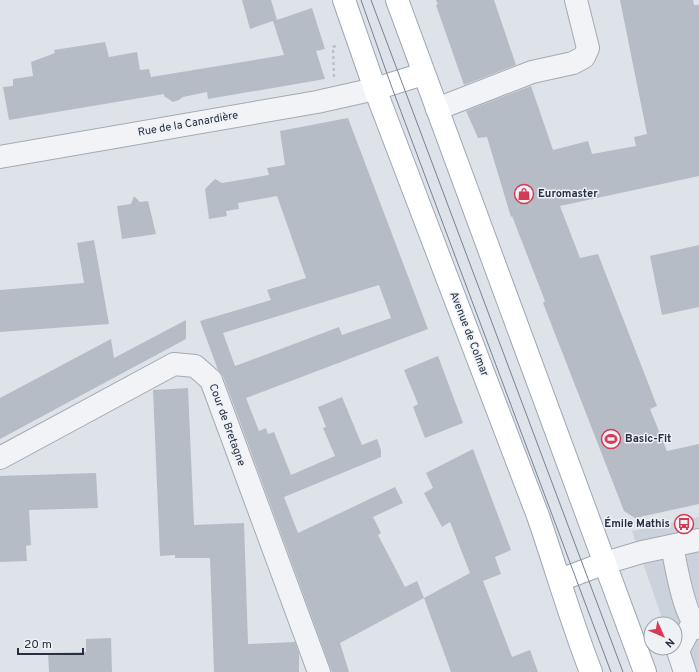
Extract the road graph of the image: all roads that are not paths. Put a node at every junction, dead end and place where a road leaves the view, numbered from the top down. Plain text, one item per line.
1 (344, 0) edge
2 (397, 0) edge
3 (576, 0) edge
4 (423, 74) junction
5 (375, 89) junction
6 (437, 110) junction
7 (0, 157) edge
8 (0, 458) edge
9 (699, 540) edge
10 (672, 546) junction
11 (605, 563) junction
12 (560, 580) junction
13 (696, 626) edge
14 (319, 672) edge
15 (591, 672) edge
16 (645, 672) edge
17 (685, 672) edge

1 - 5 main road, Avenue de Colmar
2 - 4 main road
3 - 6 street
4 - 5 main road
4 - 6 main road
5 - 7 street, Rue de la Canardière
5 - 12 main road, Avenue de Colmar
6 - 11 main road
8 - 14 street, Cour de Bretagne
9 - 10 street
10 - 11 street
10 - 13 street
11 - 12 main road
11 - 16 main road
12 - 15 main road, Avenue de Colmar
13 - 17 street

